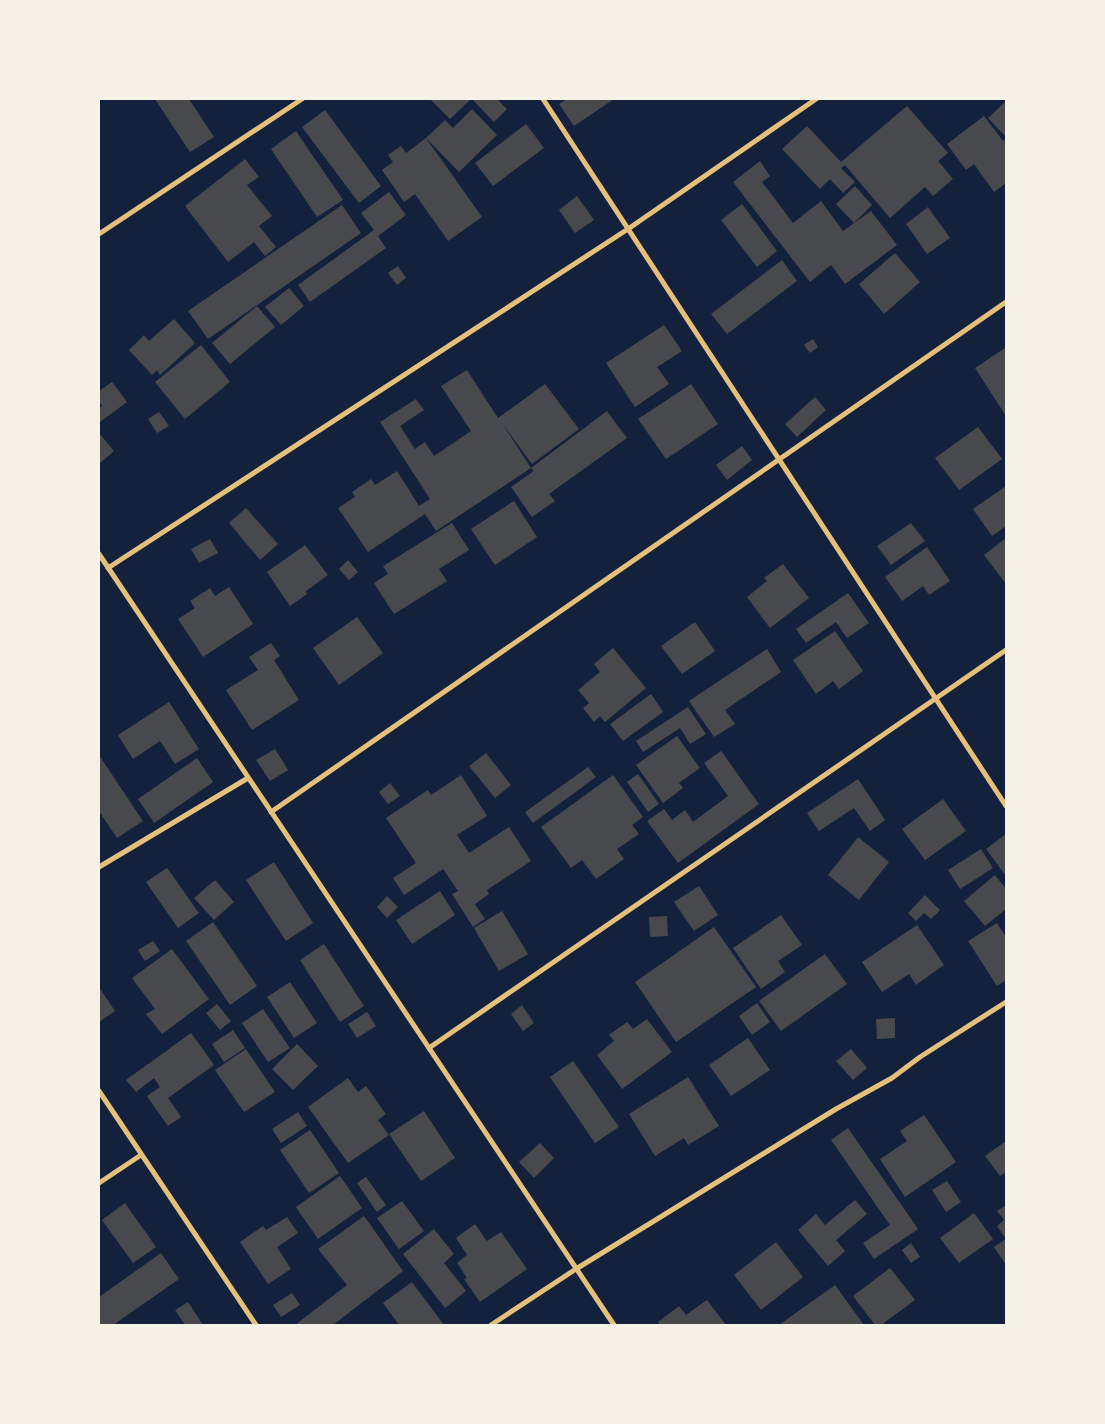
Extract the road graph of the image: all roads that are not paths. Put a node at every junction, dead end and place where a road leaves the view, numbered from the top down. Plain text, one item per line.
1 (302, 99) edge
2 (543, 99) edge
3 (816, 99) edge
4 (628, 229) junction
5 (99, 234) edge
6 (1006, 302) edge
7 (779, 460) junction
8 (99, 554) edge
9 (108, 568) junction
10 (1006, 650) edge
11 (936, 699) junction
12 (248, 778) junction
13 (1006, 806) edge
14 (271, 812) junction
15 (99, 867) edge
16 (1006, 1002) edge
17 (429, 1048) junction
18 (99, 1091) edge
19 (141, 1155) junction
20 (99, 1183) edge
21 (576, 1269) junction
22 (256, 1325) edge
23 (491, 1325) edge
24 (614, 1325) edge

1 - 5 street
2 - 4 street
3 - 4 street
4 - 7 street
4 - 9 street
6 - 7 street
7 - 11 street
7 - 14 street
8 - 9 street
9 - 12 street
10 - 11 street
11 - 13 street
11 - 17 street
12 - 14 street
12 - 15 street
14 - 17 street
16 - 21 street
17 - 21 street
18 - 19 street
19 - 20 street
19 - 22 street
21 - 23 street
21 - 24 street

